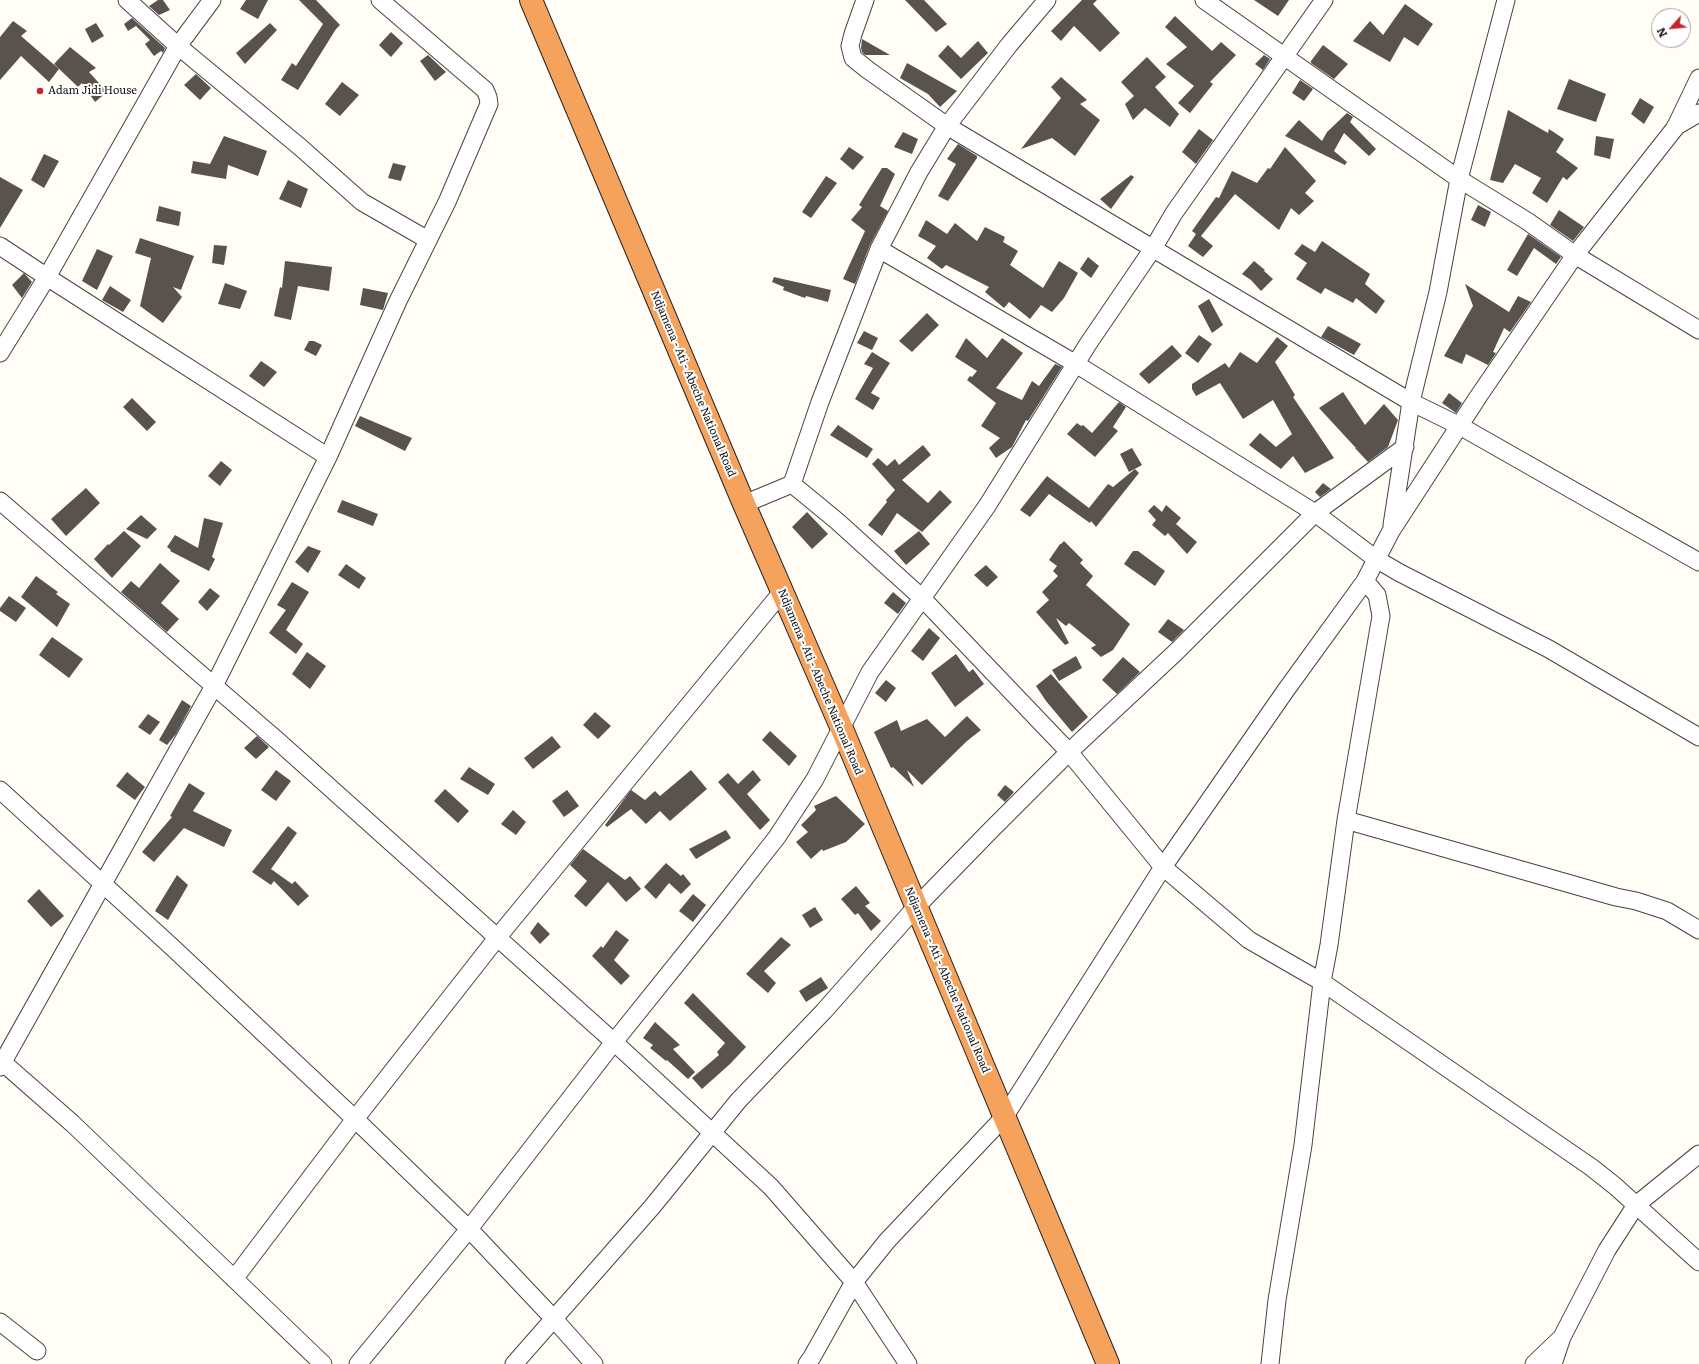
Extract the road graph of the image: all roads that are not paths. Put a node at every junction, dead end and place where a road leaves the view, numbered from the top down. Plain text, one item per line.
1 (127, 0) edge
2 (212, 0) edge
3 (380, 0) edge
4 (531, 0) edge
5 (865, 0) edge
6 (1047, 0) edge
7 (1204, 0) edge
8 (1324, 0) edge
9 (1506, 0) edge
10 (178, 46) junction
11 (1286, 56) junction
12 (1699, 78) edge
13 (1699, 113) edge
14 (947, 126) junction
15 (1675, 128) junction
16 (1459, 179) junction
17 (428, 240) junction
18 (0, 246) edge
19 (1154, 247) junction
20 (879, 249) junction
21 (1575, 254) junction
22 (47, 277) junction
23 (1699, 330) edge
24 (0, 353) edge
25 (1076, 364) junction
26 (1411, 402) junction
27 (1460, 426) junction
28 (1405, 447) junction
29 (328, 457) junction
30 (792, 484) junction
31 (0, 501) edge
32 (744, 504) junction
33 (1315, 513) junction
34 (1391, 531) junction
35 (1376, 559) junction
36 (1699, 562) edge
37 (1365, 581) junction
38 (782, 592) junction
39 (922, 598) junction
40 (214, 686) junction
41 (842, 729) junction
42 (1699, 737) edge
43 (1069, 752) junction
44 (0, 790) edge
45 (1346, 820) junction
46 (1163, 867) junction
47 (102, 883) junction
48 (916, 907) junction
49 (1699, 930) edge
50 (497, 938) junction
51 (1322, 982) junction
52 (614, 1042) junction
53 (1, 1063) edge
54 (1004, 1116) junction
55 (355, 1118) junction
56 (712, 1133) junction
57 (1699, 1154) edge
58 (1636, 1205) junction
59 (469, 1229) junction
60 (1699, 1262) edge
61 (234, 1279) junction
62 (854, 1282) junction
63 (554, 1319) junction
64 (0, 1322) edge
65 (1562, 1337) junction
66 (37, 1351) dead end
67 (322, 1364) edge
68 (358, 1364) edge
69 (514, 1364) edge
70 (594, 1364) edge
71 (807, 1364) edge
72 (908, 1364) edge
73 (1108, 1364) edge
74 (1270, 1364) edge
75 (1534, 1364) edge
76 (1553, 1364) edge

1 - 10 street
2 - 10 street
3 - 17 street
4 - 32 highway, Ndjamena - Ati - Abeche National Road
5 - 14 street
6 - 14 street
7 - 11 street
8 - 11 street
9 - 16 street
10 - 17 street
10 - 22 street
11 - 16 street
11 - 19 street
12 - 15 street
13 - 15 street
14 - 19 street
14 - 20 street
15 - 21 street
16 - 21 street
16 - 26 street
17 - 29 street
18 - 22 street
19 - 25 street
19 - 26 street
20 - 25 street
20 - 30 street
21 - 23 street
21 - 27 street
22 - 24 street
22 - 29 street
25 - 33 street
25 - 39 street
26 - 27 street
26 - 28 street
27 - 34 street
27 - 36 street
28 - 33 street
28 - 34 street
29 - 40 street
30 - 32 street
30 - 39 street
31 - 40 street
32 - 38 highway, Ndjamena - Ati - Abeche National Road
33 - 35 street
33 - 43 street
34 - 35 street
35 - 37 street
35 - 42 street
37 - 45 street
37 - 46 street
38 - 41 highway, Ndjamena - Ati - Abeche National Road
38 - 50 street
39 - 41 street
39 - 43 street
40 - 47 street
40 - 50 street
41 - 48 highway, Ndjamena - Ati - Abeche National Road
41 - 52 street
43 - 46 street
43 - 48 street
44 - 47 street
45 - 49 street
45 - 51 street
46 - 51 street
46 - 54 street
47 - 53 street
47 - 55 street
48 - 54 highway, Ndjamena - Ati - Abeche National Road
48 - 56 street
50 - 52 street
50 - 55 street
51 - 58 street
51 - 74 street
52 - 56 street
52 - 59 street
53 - 61 street
54 - 62 street
54 - 73 highway, Ndjamena - Ati - Abeche National Road
55 - 59 street
55 - 61 street
56 - 62 street
56 - 63 street
57 - 58 street
58 - 60 street
58 - 65 street
59 - 63 street
59 - 68 street
61 - 67 street
62 - 71 street
62 - 72 street
63 - 69 street
63 - 70 street
64 - 66 street
65 - 75 street
65 - 76 street

